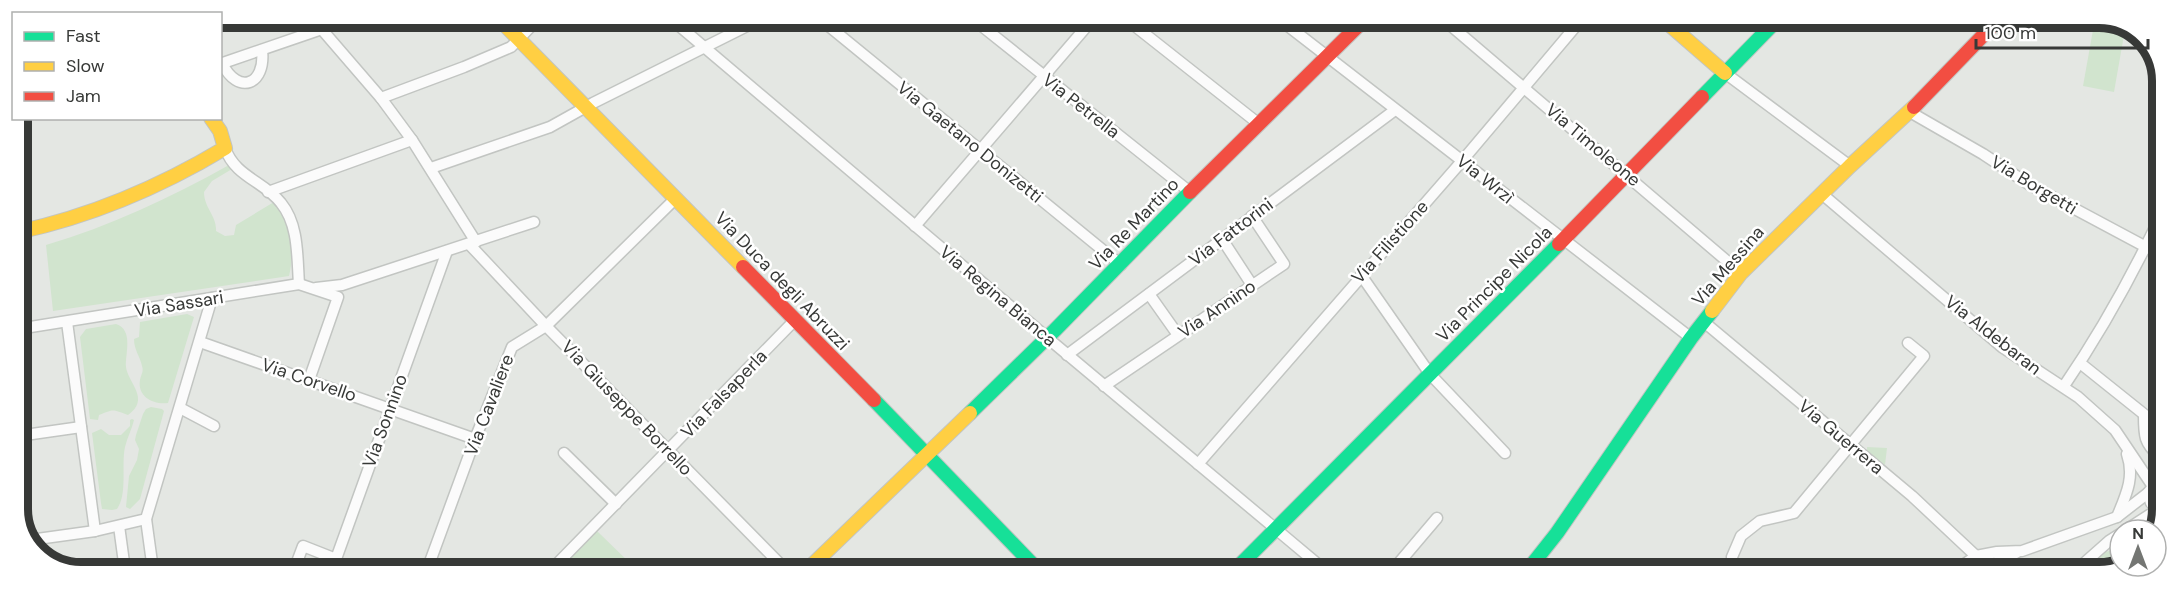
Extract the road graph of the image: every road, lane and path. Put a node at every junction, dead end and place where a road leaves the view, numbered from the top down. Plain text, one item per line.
1 (325, 28) edge
2 (508, 28) edge
3 (528, 28) edge
4 (682, 28) edge
5 (744, 28) edge
6 (831, 28) edge
7 (983, 28) edge
8 (1084, 28) edge
9 (1137, 28) edge
10 (1290, 28) edge
11 (1356, 28) edge
12 (1454, 28) edge
13 (1574, 28) edge
14 (1673, 28) edge
15 (1769, 28) edge
16 (1990, 28) edge
17 (322, 29) junction
18 (518, 39) junction
19 (705, 48) junction
20 (262, 50) junction
21 (1327, 57) junction
22 (222, 64) edge
23 (222, 65) edge
24 (1725, 73) junction
25 (1044, 76) junction
26 (1525, 88) junction
27 (381, 98) junction
28 (585, 108) junction
29 (1395, 110) junction
30 (1910, 112) junction
31 (212, 120) edge
32 (1258, 124) junction
33 (412, 140) junction
34 (225, 147) junction
35 (981, 150) junction
36 (1462, 161) junction
37 (1850, 166) junction
38 (430, 168) junction
39 (1627, 173) junction
40 (268, 192) junction
41 (1190, 192) junction
42 (1822, 194) junction
43 (676, 198) junction
44 (1252, 216) junction
45 (534, 222) dead end
46 (915, 226) junction
47 (28, 229) edge
48 (2151, 236) edge
49 (1222, 239) junction
50 (1563, 240) junction
51 (473, 243) junction
52 (2146, 248) junction
53 (447, 251) junction
54 (2151, 251) edge
55 (1120, 265) junction
56 (1742, 273) junction
57 (1361, 275) junction
58 (299, 284) junction
59 (1252, 285) junction
60 (312, 288) junction
61 (1149, 294) junction
62 (212, 298) junction
63 (795, 320) junction
64 (67, 322) junction
65 (1704, 322) junction
66 (546, 326) junction
67 (29, 327) edge
68 (1178, 336) junction
69 (1047, 338) junction
70 (1691, 338) junction
71 (1908, 343) dead end
72 (205, 344) junction
73 (1067, 355) junction
74 (2080, 363) junction
75 (1430, 374) junction
76 (309, 380) junction
77 (1104, 386) junction
78 (2064, 386) junction
79 (180, 408) junction
80 (390, 408) junction
81 (2144, 415) junction
82 (2152, 421) edge
83 (214, 426) dead end
84 (76, 428) junction
85 (2115, 430) junction
86 (29, 435) edge
87 (475, 439) junction
88 (1850, 445) junction
89 (2152, 450) edge
90 (669, 452) junction
91 (564, 453) dead end
92 (927, 453) junction
93 (1505, 453) dead end
94 (1198, 464) junction
95 (2152, 482) edge
96 (2152, 487) edge
97 (616, 504) junction
98 (2117, 517) junction
99 (1437, 518) dead end
100 (146, 519) junction
101 (119, 526) junction
102 (1274, 529) junction
103 (95, 531) junction
104 (39, 539) edge
105 (2108, 542) edge
106 (2022, 551) junction
107 (1976, 555) junction
108 (1732, 557) dead end
109 (124, 561) edge
110 (152, 561) edge
111 (297, 561) edge
112 (430, 561) edge
113 (560, 561) edge
114 (778, 561) edge
115 (816, 561) edge
116 (1030, 561) edge
117 (1244, 561) edge
118 (1314, 561) edge
119 (1400, 561) edge
120 (1535, 561) edge
121 (1968, 561) edge
122 (1998, 561) edge
123 (2086, 561) edge

1 - 17 street
2 - 18 main road, Via Duca degli Abruzzi
3 - 18 street
4 - 19 street, Via Regina Bianca
5 - 19 street
6 - 35 street, Via Gaetano Donizetti
7 - 25 street, Via Petrella
8 - 25 street
9 - 32 street
10 - 21 street, Via Wrzì
11 - 21 main road, Via Re Martino
12 - 26 street, Via Timoleone
13 - 26 street, Via Filistione
14 - 24 main road
15 - 24 main road, Via Principe Nicola
16 - 30 main road, Via Messina
17 - 20 street
17 - 27 street, Via Giuseppe Borrello
18 - 27 street
18 - 28 main road, Via Duca degli Abruzzi
19 - 28 street
19 - 46 street, Via Regina Bianca
20 - 22 street
20 - 23 street
21 - 29 street, Via Wrzì
21 - 32 main road, Via Re Martino
24 - 37 street
24 - 39 main road, Via Principe Nicola
25 - 35 street
25 - 41 street, Via Petrella
26 - 36 street, Via Filistione
26 - 39 street, Via Timoleone
27 - 33 street, Via Giuseppe Borrello
28 - 38 street
28 - 43 main road, Via Duca degli Abruzzi
29 - 36 street, Via Wrzì
29 - 44 street, Via Fattorini
30 - 37 main road, Via Messina
30 - 52 street, Via Borgetti
31 - 34 main road
32 - 41 main road, Via Re Martino
33 - 38 street, Via Giuseppe Borrello
33 - 40 street
34 - 40 street
34 - 47 main road
35 - 46 street
35 - 55 street, Via Gaetano Donizetti
36 - 50 street, Via Wrzì
36 - 57 street, Via Filistione
37 - 42 main road, Via Messina
38 - 51 street, Via Giuseppe Borrello
39 - 50 main road, Via Principe Nicola
39 - 56 street, Via Timoleone
40 - 58 street
41 - 55 main road, Via Re Martino
42 - 56 main road, Via Messina
42 - 78 street, Via Aldebaran
43 - 63 main road, Via Duca degli Abruzzi
43 - 66 street, Via Cavaliere
44 - 49 street, Via Fattorini
44 - 59 street, Via Annino
45 - 51 street
46 - 69 street, Via Regina Bianca
48 - 52 street
49 - 59 street
49 - 61 street, Via Fattorini
50 - 70 street, Via Wrzì
50 - 75 main road, Via Principe Nicola
51 - 53 street
51 - 66 street, Via Giuseppe Borrello
52 - 54 street, Via Borgetti
52 - 74 street
53 - 60 street
53 - 80 street, Via Sonnino
55 - 69 main road, Via Re Martino
56 - 65 main road, Via Messina
57 - 75 street
57 - 94 street, Via Filistione
58 - 60 street, Via Sassari
58 - 62 street, Via Sassari
59 - 68 street, Via Annino
60 - 76 street, Via Sassari
61 - 68 street
61 - 73 street, Via Fattorini
62 - 64 street, Via Sassari
62 - 72 street
63 - 90 street, Via Falsaperla
63 - 92 main road, Via Duca degli Abruzzi
64 - 67 street, Via Sassari
64 - 84 street
65 - 70 main road, Via Messina
65 - 88 street, Via Guerrera
66 - 87 street, Via Cavaliere
66 - 90 street, Via Giuseppe Borrello
68 - 77 street, Via Annino
69 - 73 street, Via Regina Bianca
69 - 92 main road, Via Re Martino
70 - 120 main road, Via Messina
71 - 88 street
72 - 76 street, Via Corvello
72 - 79 street
73 - 77 street, Via Regina Bianca
74 - 78 street
74 - 81 street
75 - 93 street
75 - 102 main road, Via Principe Nicola
76 - 80 street, Via Corvello
77 - 94 street, Via Regina Bianca
78 - 85 street, Via Aldebaran
79 - 83 street
79 - 100 street
80 - 87 street, Via Corvello
80 - 111 street, Via Sonnino
81 - 82 street
81 - 89 street
84 - 86 street
84 - 103 street
85 - 95 street, Via Aldebaran
85 - 98 street
87 - 112 street, Via Cavaliere
88 - 107 street, Via Guerrera
88 - 108 street
90 - 97 street, Via Falsaperla
90 - 114 street, Via Giuseppe Borrello
91 - 97 street
92 - 115 main road, Via Re Martino
92 - 116 main road, Via Duca degli Abruzzi
94 - 102 street, Via Regina Bianca
96 - 98 street
97 - 113 street, Via Falsaperla
98 - 106 street
99 - 119 street
100 - 101 street
100 - 110 street
101 - 103 street
101 - 109 street
102 - 117 main road, Via Principe Nicola
102 - 118 street, Via Regina Bianca
103 - 104 street
105 - 123 street
106 - 107 street
106 - 122 street
107 - 121 street

